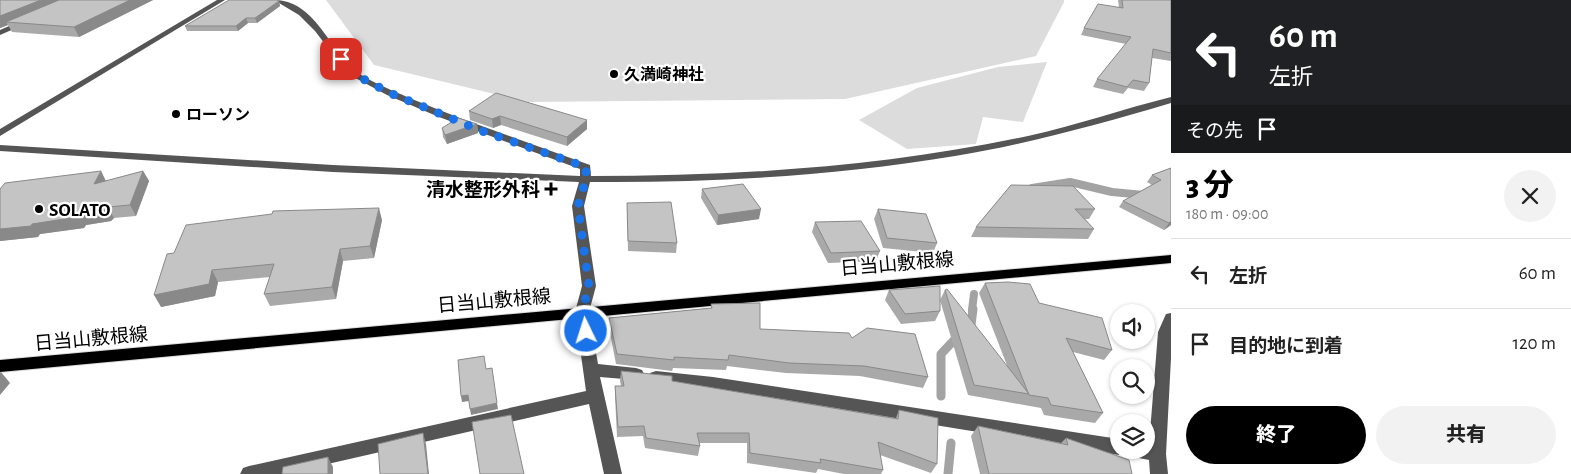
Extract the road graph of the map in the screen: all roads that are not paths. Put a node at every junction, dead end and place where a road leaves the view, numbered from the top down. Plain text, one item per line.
1 (222, 0) edge
2 (277, 0) edge
3 (35, 18) edge
4 (0, 33) edge
5 (1171, 100) edge
6 (0, 133) edge
7 (0, 148) edge
8 (586, 179) junction
9 (1171, 259) edge
10 (582, 312) junction
11 (1169, 329) edge
12 (0, 366) edge
13 (592, 370) junction
14 (595, 396) junction
15 (1110, 446) edge
16 (1157, 454) joint
17 (249, 474) edge
18 (613, 474) edge
19 (1159, 474) edge

1 - 6 street
2 - 8 street
3 - 4 street
5 - 8 street
7 - 8 street
8 - 10 street
9 - 10 main road, 日当山敷根線
10 - 12 main road, 日当山敷根線
10 - 13 street
11 - 16 street
13 - 14 street
13 - 15 street
14 - 17 street
14 - 18 street
16 - 19 street

